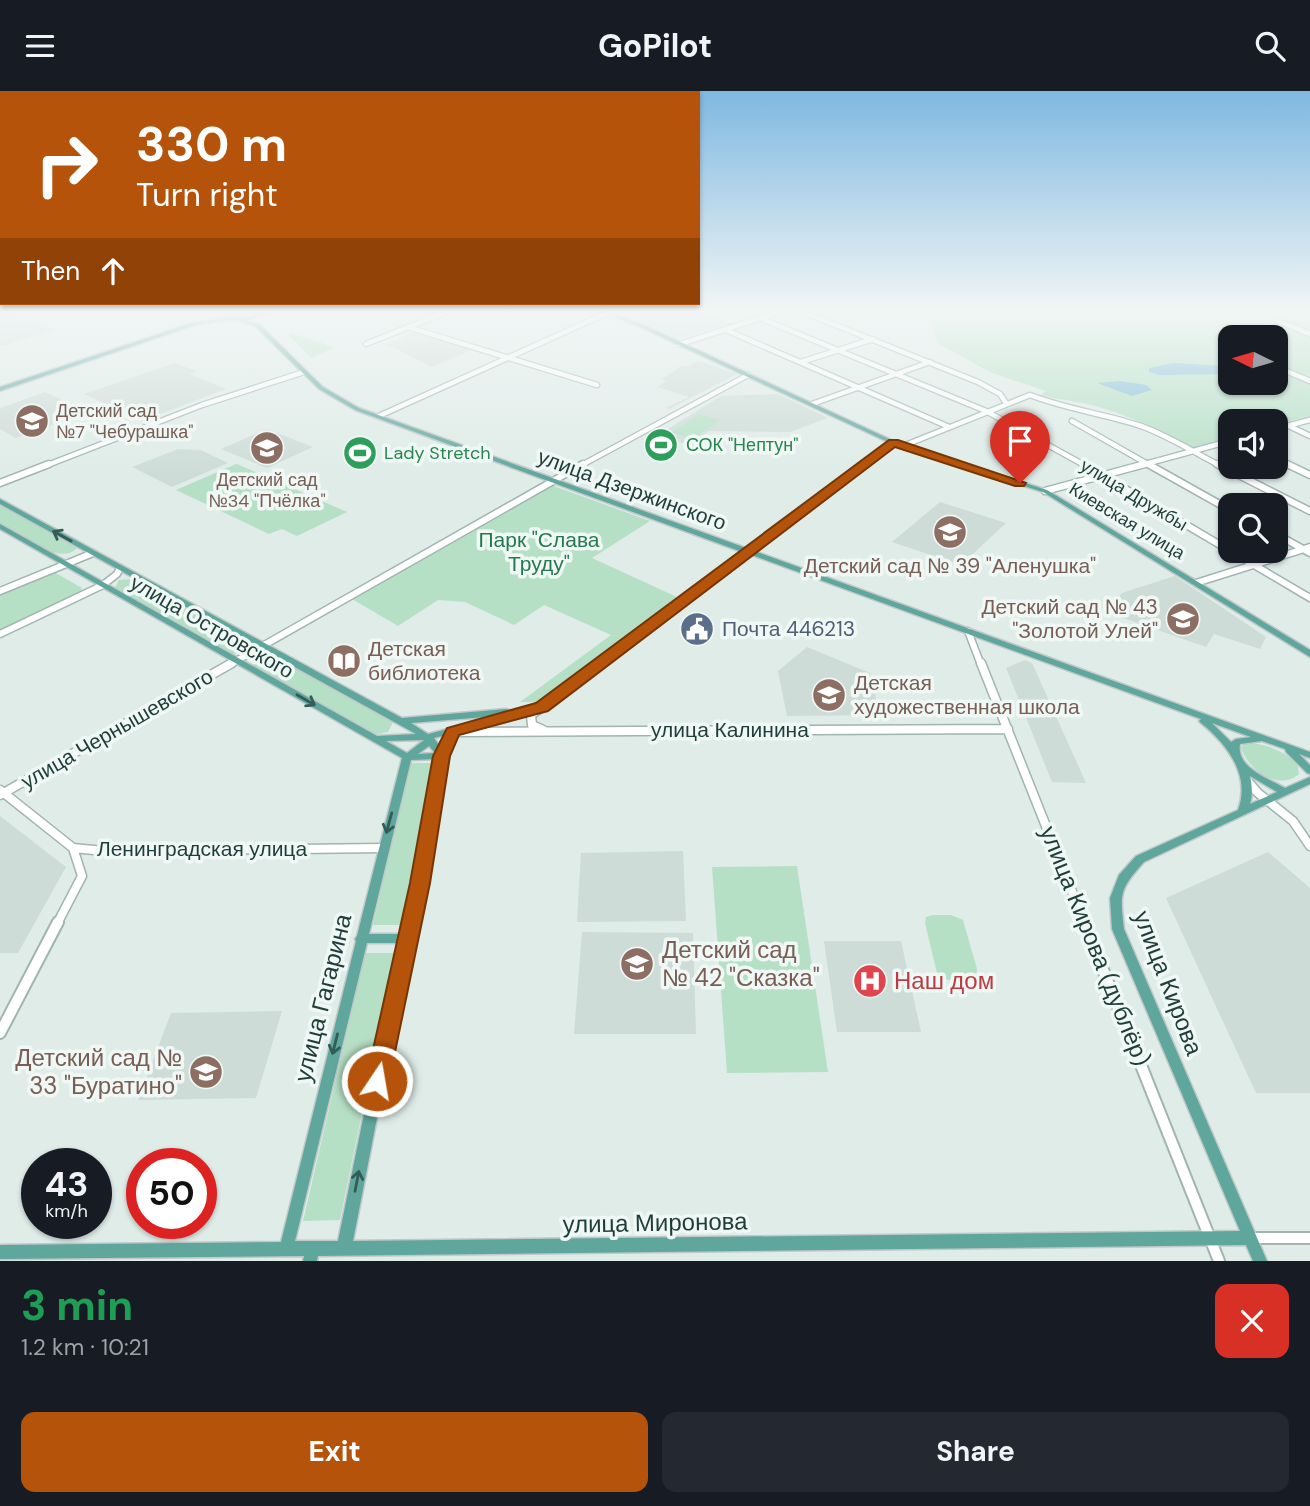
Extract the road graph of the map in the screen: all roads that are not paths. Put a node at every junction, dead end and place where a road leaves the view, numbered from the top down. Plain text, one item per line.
1 (67, 367) edge
2 (299, 367) edge
3 (489, 367) edge
4 (536, 367) edge
5 (730, 367) edge
6 (811, 367) edge
7 (877, 367) edge
8 (917, 367) edge
9 (942, 367) edge
10 (304, 372) junction
11 (1288, 372) edge
12 (895, 374) junction
13 (748, 375) junction
14 (1310, 381) edge
15 (597, 385) dead end
16 (860, 387) junction
17 (0, 389) edge
18 (1006, 403) junction
19 (812, 404) junction
20 (986, 411) junction
21 (379, 416) junction
22 (1310, 420) edge
23 (1072, 421) dead end
24 (1289, 426) joint
25 (949, 427) junction
26 (1310, 436) edge
27 (894, 443) junction
28 (1218, 444) edge
29 (903, 446) junction
30 (1192, 451) junction
31 (1146, 464) junction
32 (1288, 465) edge
33 (1099, 475) junction
34 (1310, 475) edge
35 (556, 480) junction
36 (0, 483) edge
37 (1045, 491) junction
38 (0, 501) edge
39 (1218, 503) edge
40 (1310, 511) edge
41 (0, 526) edge
42 (1288, 540) edge
43 (1306, 548) edge
44 (748, 551) junction
45 (93, 553) junction
46 (1310, 553) edge
47 (63, 563) junction
48 (1251, 564) junction
49 (120, 568) junction
50 (1196, 583) junction
51 (103, 585) junction
52 (0, 591) edge
53 (1310, 598) edge
54 (0, 634) edge
55 (970, 636) junction
56 (263, 646) junction
57 (1310, 654) edge
58 (237, 661) junction
59 (542, 707) junction
60 (1175, 707) junction
61 (401, 721) junction
62 (1007, 729) junction
63 (453, 731) junction
64 (551, 731) junction
65 (376, 738) junction
66 (428, 739) junction
67 (1268, 739) junction
68 (1280, 744) junction
69 (1310, 755) edge
70 (442, 756) junction
71 (407, 757) junction
72 (1237, 759) junction
73 (1310, 771) edge
74 (1246, 779) junction
75 (1310, 780) edge
76 (1285, 792) junction
77 (1, 793) edge
78 (1266, 800) junction
79 (1242, 811) junction
80 (1310, 846) edge
81 (74, 848) junction
82 (383, 848) junction
83 (406, 938) junction
84 (361, 939) junction
85 (0, 1034) edge
86 (1211, 1238) junction
87 (1250, 1238) junction
88 (1310, 1238) edge
89 (344, 1248) junction
90 (286, 1249) junction
91 (0, 1252) edge
92 (311, 1255) edge
93 (1219, 1261) edge
94 (1260, 1261) edge

1 - 17 main road
2 - 10 main road, улица Дзержинского
3 - 21 street
4 - 15 street
5 - 13 main road, Киевская улица
6 - 16 street
7 - 12 street, улица Дружбы
8 - 12 street
9 - 18 street
10 - 21 main road, улица Дзержинского
10 - 36 street
11 - 14 street
12 - 16 street
12 - 20 street, улица Дружбы
13 - 19 main road, Киевская улица
13 - 35 street, улица Чернышевского
16 - 19 street
16 - 25 street
18 - 20 street
18 - 30 street
19 - 27 main road, Киевская улица
20 - 25 street
20 - 33 street, улица Дружбы
21 - 35 main road, улица Дзержинского
22 - 24 street
23 - 31 street
24 - 26 street
25 - 29 street
27 - 29 main road, Киевская улица
27 - 44 street
28 - 30 street
29 - 37 main road, Киевская улица
30 - 31 street
30 - 40 street
31 - 33 street
31 - 39 street
32 - 34 street
33 - 37 street
33 - 48 street, улица Дружбы
35 - 44 main road, улица Дзержинского
35 - 56 street, улица Чернышевского
37 - 50 main road, Киевская улица
45 -> 38 main road, улица Островского
41 - 47 main road, улица Островского
42 - 43 street
43 - 46 street
43 - 48 street
44 - 55 main road, улица Дзержинского
44 - 59 main road
45 - 47 street
45 - 49 main road, улица Островского
47 - 51 main road, улица Островского
47 - 52 street
48 - 50 street
48 - 53 street, улица Дружбы
49 - 51 street
49 - 56 main road, улица Островского
50 - 57 main road, Киевская улица
51 - 54 street
51 - 58 main road, улица Островского
55 - 60 main road, улица Дзержинского
55 - 62 street, улица Кирова (дублёр)
56 - 58 street, улица Чернышевского
56 - 61 main road, улица Островского
58 -> 65 main road, улица Островского
58 - 77 street, улица Чернышевского
59 - 61 main road
59 - 63 main road
59 - 64 street
60 - 67 main road
60 - 72 main road
61 - 65 main road
61 - 66 main road
62 - 64 street, улица Калинина
62 - 86 street, улица Кирова (дублёр)
63 - 64 street, улица Калинина
63 - 66 main road
63 - 70 main road
65 - 66 main road
65 - 71 main road, улица Островского
66 - 70 main road
66 - 71 main road
67 - 68 main road
67 - 72 main road
68 - 69 main road
68 - 73 main road
70 - 71 main road
70 - 83 main road
71 -> 82 main road, улица Гагарина
72 - 74 main road
72 - 76 main road
74 - 78 street
74 - 79 main road
75 - 76 main road, улица Кирова
76 - 78 main road, улица Кирова
77 - 81 street, Ленинградская улица
78 - 79 main road, улица Кирова
78 - 80 street
79 - 87 main road, улица Кирова
81 - 82 street, Ленинградская улица
81 - 85 street
82 - 84 main road, улица Гагарина
83 - 84 main road
89 -> 83 main road
84 -> 90 main road, улица Гагарина
86 - 87 main road, улица Миронова
86 - 89 main road, улица Миронова
86 - 93 street, улица Кирова (дублёр)
87 - 88 street, улица Миронова
87 - 94 main road, улица Кирова
89 - 92 main road, улица Миронова
90 - 91 main road, улица Миронова
90 - 92 main road, улица Миронова

